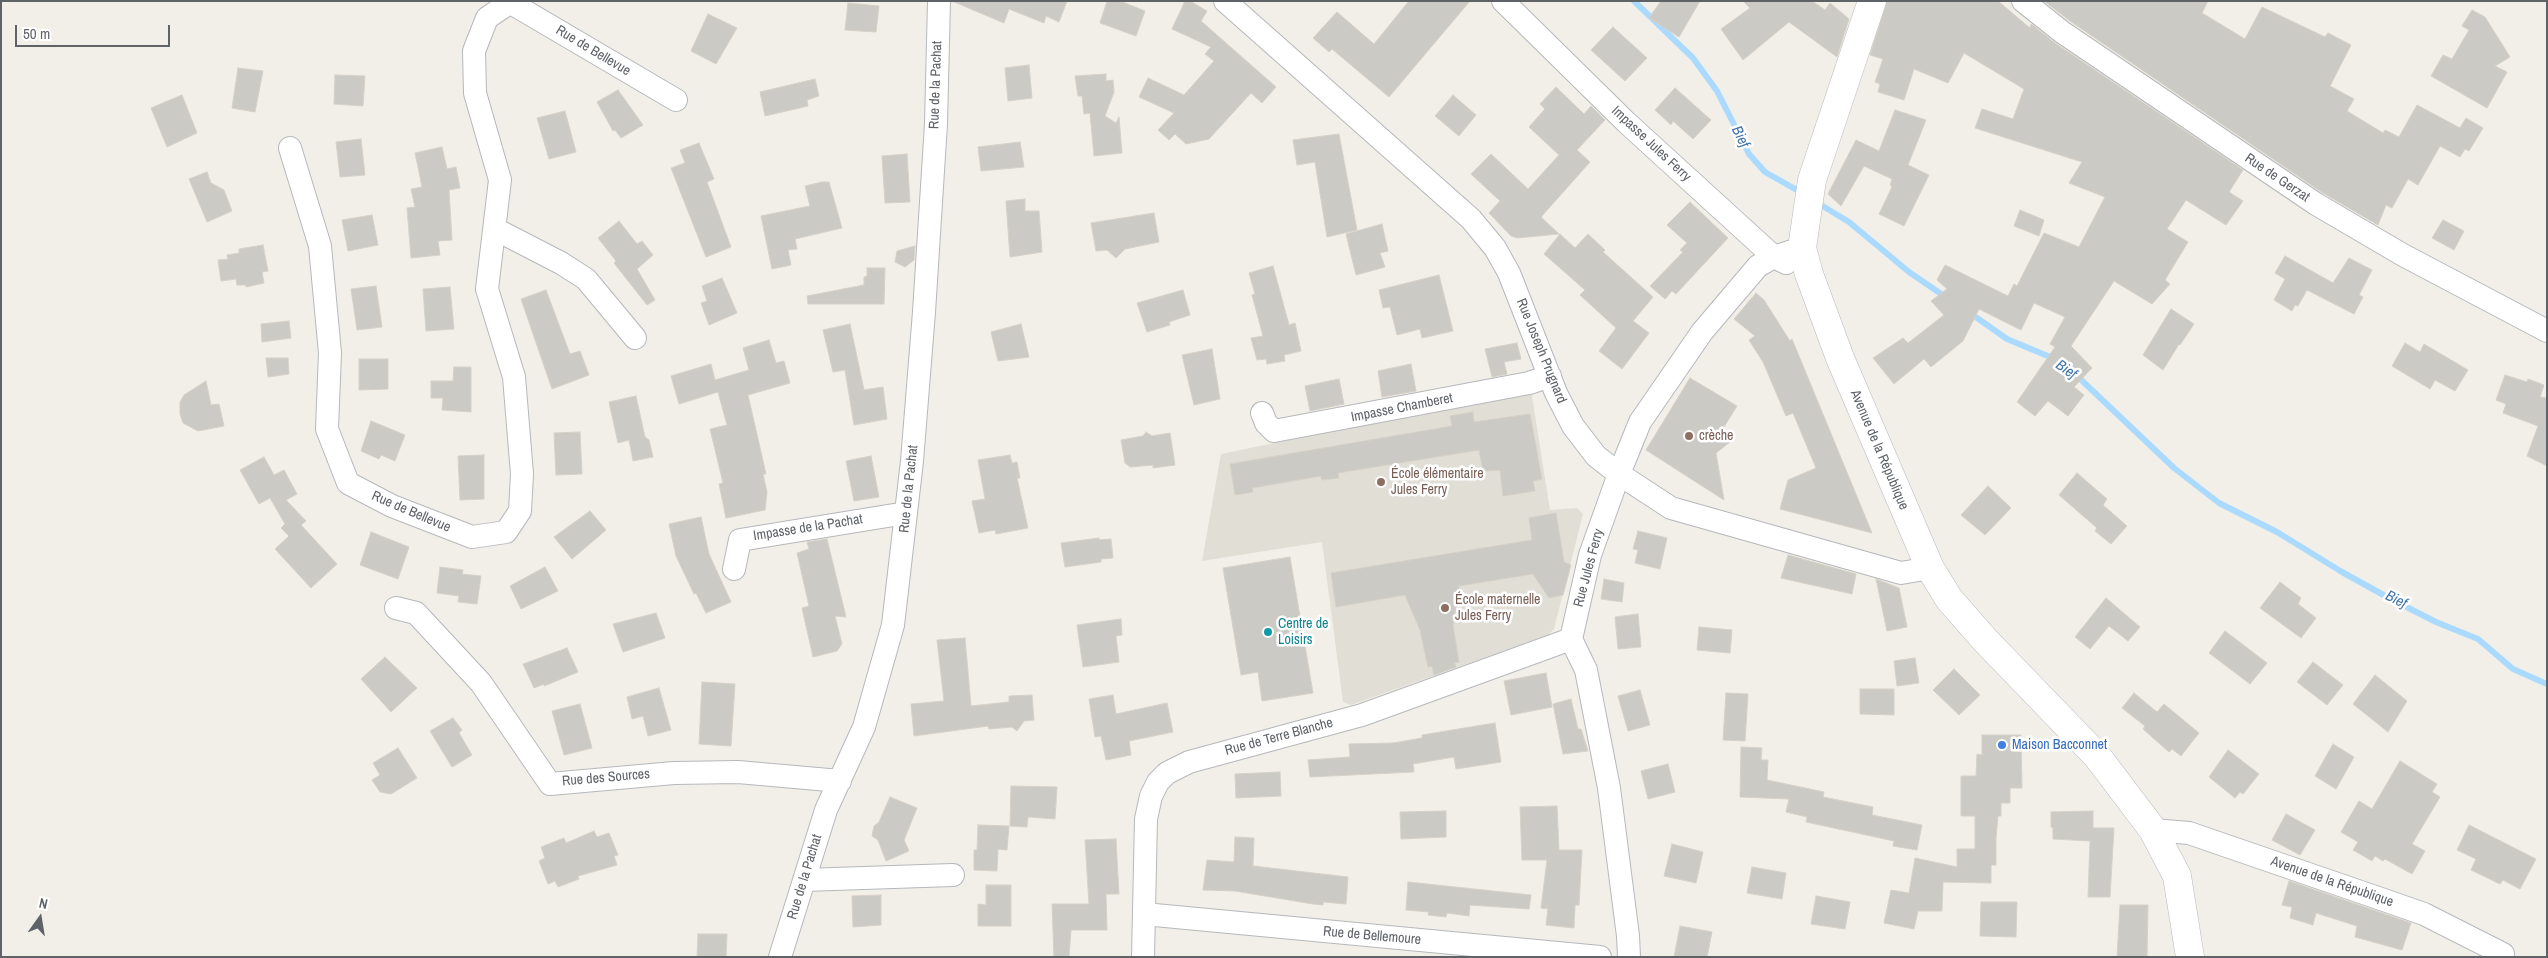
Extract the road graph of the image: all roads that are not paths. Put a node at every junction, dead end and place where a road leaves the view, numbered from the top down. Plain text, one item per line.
1 (939, 1) edge
2 (1225, 1) edge
3 (1503, 1) edge
4 (1872, 1) edge
5 (2023, 1) edge
6 (511, 2) edge
7 (676, 100) dead end
8 (290, 148) dead end
9 (495, 229) junction
10 (1802, 248) junction
11 (1774, 257) junction
12 (1809, 274) junction
13 (2547, 330) edge
14 (635, 338) dead end
15 (1550, 376) junction
16 (1262, 413) dead end
17 (1619, 474) junction
18 (906, 513) junction
19 (1930, 568) junction
20 (734, 569) dead end
21 (396, 608) dead end
22 (1571, 639) junction
23 (840, 781) junction
24 (2153, 830) junction
25 (953, 875) dead end
26 (804, 880) junction
27 (1144, 914) junction
28 (2503, 954) dead end
29 (780, 957) edge
30 (1144, 957) edge
31 (1600, 957) edge
32 (1629, 957) edge
33 (2190, 957) edge

1 - 18 street, Rue de la Pachat
2 - 15 street, Rue Joseph Prugnard
3 - 11 street, Impasse Jules Ferry
4 - 10 street, Avenue de la République
5 - 13 street, Rue de Gerzat
6 - 7 street, Rue de Bellevue
6 - 9 street, Rue de Bellevue
8 - 9 street, Rue de Bellevue
9 - 14 street
10 - 11 street, Rue Jules Ferry
10 - 12 street, Avenue de la République
11 - 12 street, Impasse Jules Ferry
11 - 17 street, Rue Jules Ferry
12 - 19 street, Avenue de la République
15 - 16 street, Impasse Chamberet
15 - 17 street, Rue Joseph Prugnard
17 - 19 street, Rue Joseph Prugnard
17 - 22 street, Rue Jules Ferry
18 - 20 street, Impasse de la Pachat
18 - 23 street, Rue de la Pachat
19 - 24 street, Avenue de la République
21 - 23 street, Rue des Sources
22 - 27 street, Rue de Terre Blanche
22 - 32 street
23 - 26 street, Rue de la Pachat
24 - 28 street, Avenue de la République
24 - 33 street, Avenue de la République
25 - 26 street
26 - 29 street, Rue de la Pachat
27 - 30 street, Rue de Terre Blanche
27 - 31 street, Rue de Bellemoure

